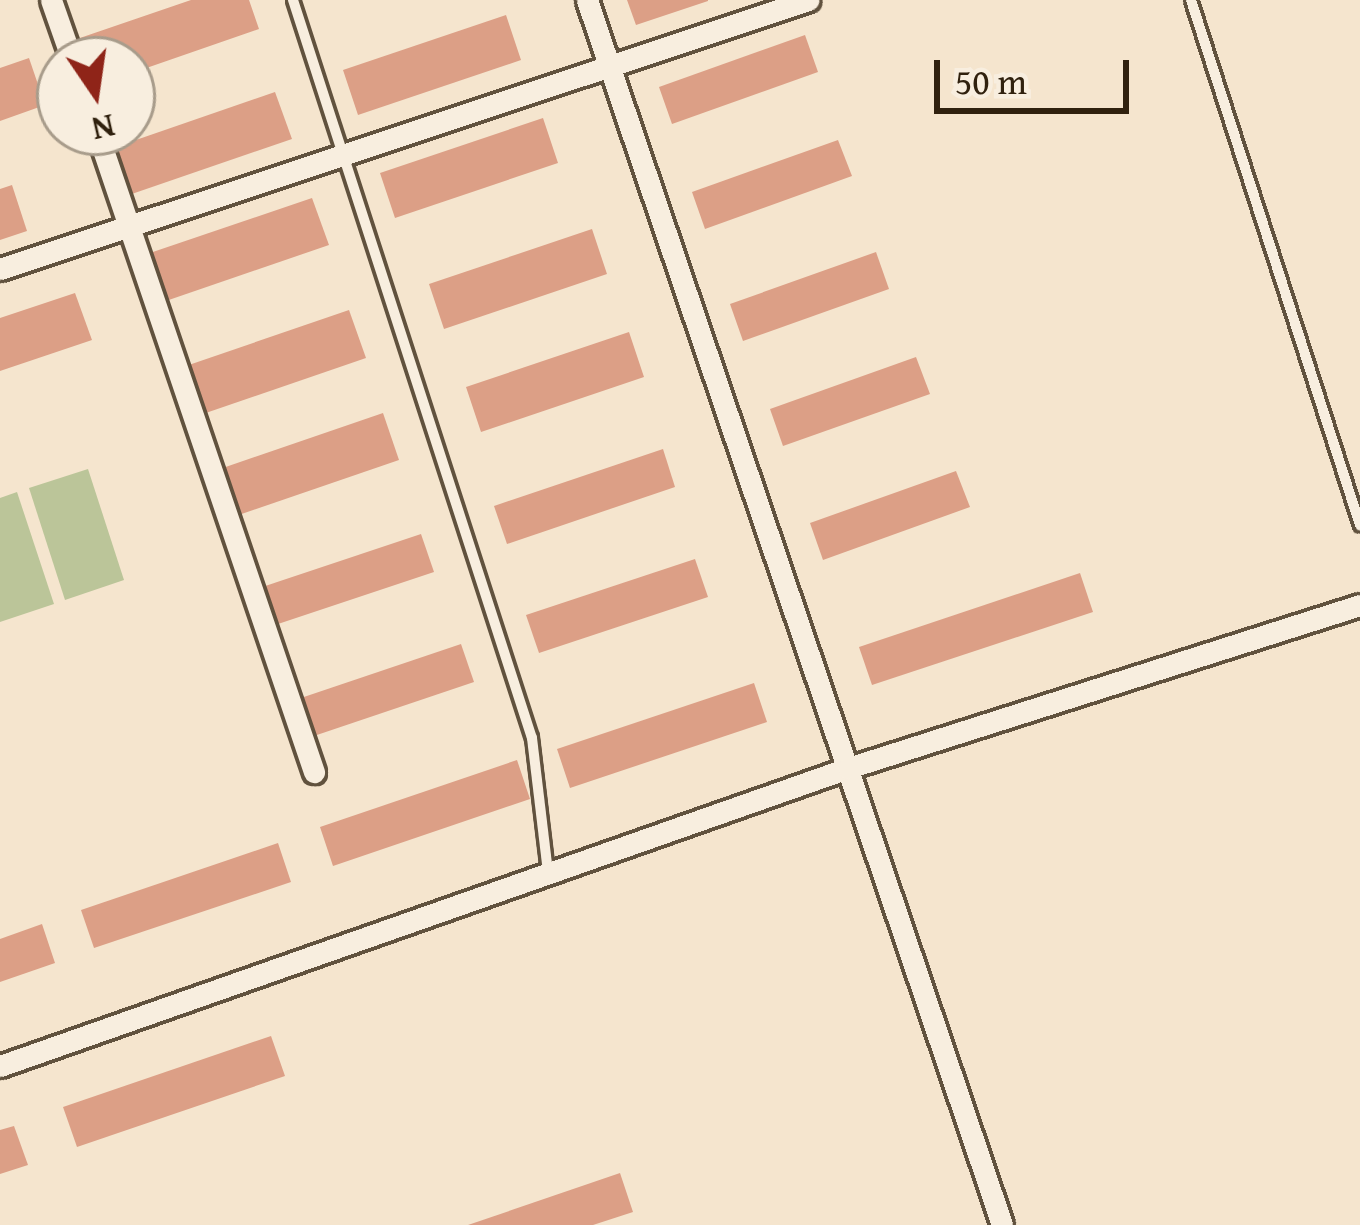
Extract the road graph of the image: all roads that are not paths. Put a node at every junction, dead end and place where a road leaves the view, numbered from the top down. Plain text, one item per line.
1 (51, 0) edge
2 (293, 0) edge
3 (587, 0) edge
4 (808, 0) edge
5 (1191, 0) edge
6 (64, 36) edge
7 (611, 70) junction
8 (105, 156) edge
9 (346, 156) junction
10 (130, 227) junction
11 (0, 269) edge
12 (1360, 525) edge
13 (1360, 605) edge
14 (848, 768) junction
15 (314, 772) dead end
16 (548, 873) junction
17 (0, 1066) edge
18 (1002, 1225) edge

1 - 6 street
2 - 9 lane
3 - 7 street
4 - 7 street
5 - 12 lane
7 - 9 street
7 - 14 street
8 - 10 street
9 - 10 street
9 - 16 lane
10 - 11 street
10 - 15 street
13 - 14 street
14 - 16 street
14 - 18 street
16 - 17 street

